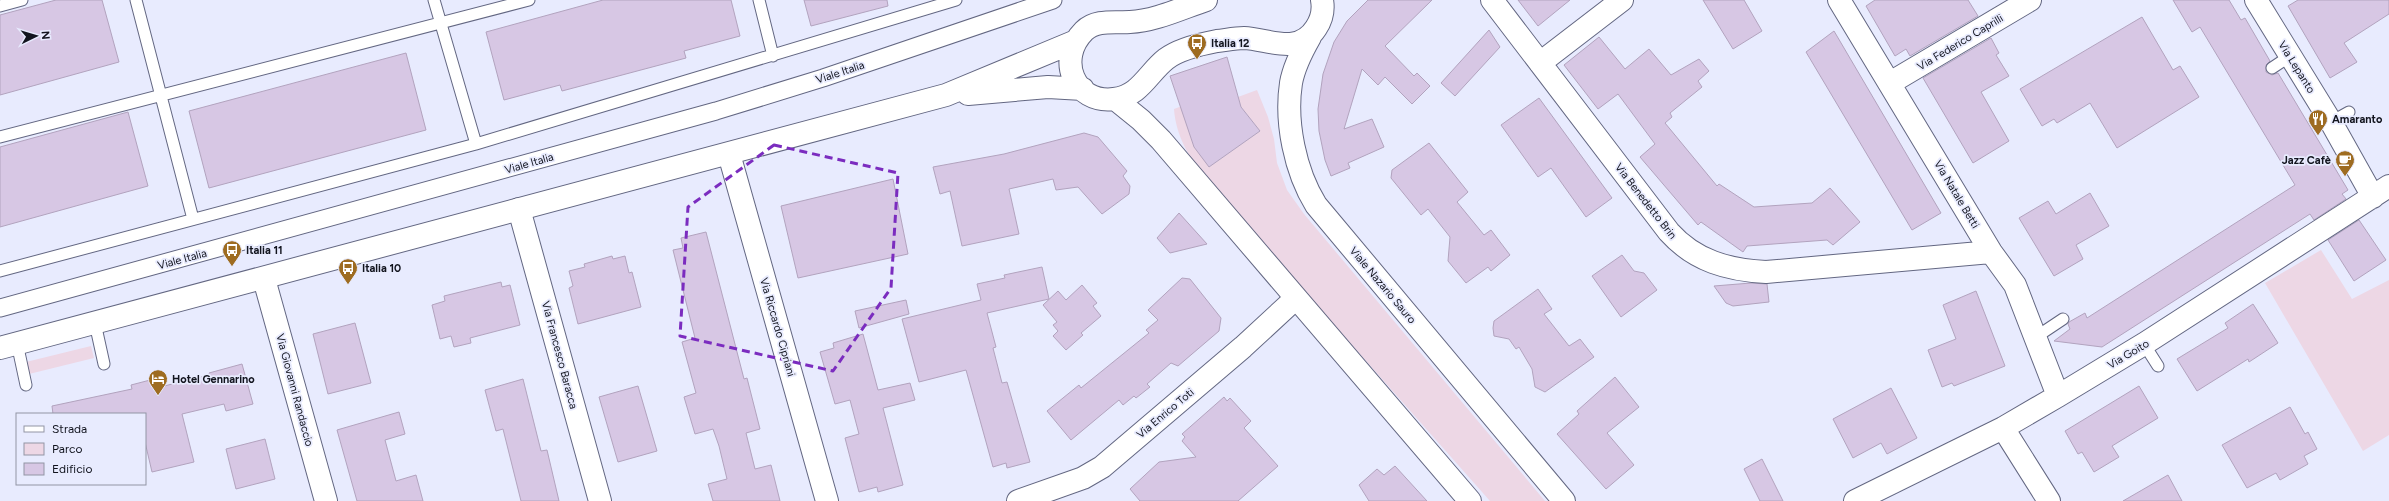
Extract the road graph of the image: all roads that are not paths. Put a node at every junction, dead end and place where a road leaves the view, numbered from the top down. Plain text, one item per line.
1 (22, 0) edge
2 (136, 0) edge
3 (434, 0) edge
4 (529, 0) edge
5 (759, 0) edge
6 (956, 0) edge
7 (1053, 0) edge
8 (1206, 0) edge
9 (1492, 0) edge
10 (1622, 0) edge
11 (1839, 0) edge
12 (2030, 0) edge
13 (2256, 0) edge
14 (1325, 2) edge
15 (0, 6) edge
16 (441, 24) junction
17 (1310, 37) junction
18 (1076, 41) junction
19 (773, 56) junction
20 (2290, 56) junction
21 (1540, 63) junction
22 (2272, 68) dead end
23 (1890, 84) junction
24 (1083, 89) junction
25 (160, 95) junction
26 (946, 95) junction
27 (1115, 99) junction
28 (0, 137) edge
29 (476, 144) junction
30 (729, 154) junction
31 (2381, 192) edge
32 (519, 209) junction
33 (193, 219) junction
34 (1991, 252) junction
35 (0, 270) edge
36 (264, 278) junction
37 (1295, 299) junction
38 (0, 308) edge
39 (2063, 319) dead end
40 (95, 322) junction
41 (2036, 337) junction
42 (2144, 344) junction
43 (8, 345) edge
44 (104, 364) dead end
45 (2158, 366) dead end
46 (26, 385) dead end
47 (2058, 396) junction
48 (2003, 428) junction
49 (326, 501) edge
50 (600, 501) edge
51 (827, 501) edge
52 (1018, 501) edge
53 (1470, 501) edge
54 (1564, 501) edge
55 (1855, 501) edge
56 (2049, 501) edge

1 - 15 lane
2 - 25 lane
3 - 16 lane
4 - 16 lane
5 - 19 lane
6 - 19 lane
7 - 38 street, Viale Italia
8 - 18 street
9 - 21 street, Via Benedetto Brin
10 - 21 street
11 - 23 street, Via Natale Betti
12 - 23 street, Via Federico Caprilli
13 - 20 street, Via Lepanto
14 - 17 street, Viale Nazario Sauro
16 - 25 lane
16 - 29 lane
17 - 27 street
17 - 54 street, Viale Nazario Sauro
18 - 24 street
18 - 26 street
19 - 29 lane
20 - 22 lane
20 - 31 street, Via Lepanto
21 - 34 street, Via Benedetto Brin
23 - 34 street, Via Natale Betti
24 - 26 street
24 - 27 street
25 - 28 lane
25 - 33 lane
26 - 30 street
27 - 37 street
29 - 33 lane
30 - 32 street
30 - 51 street, Via Riccardo Cipriani
31 - 42 street, Via Goito
32 - 36 street
32 - 50 street, Via Francesco Baracca
33 - 35 lane
34 - 41 street, Via Natale Betti
36 - 40 street
36 - 49 street, Via Giovanni Randaccio
37 - 52 street, Via Enrico Toti
37 - 53 street
39 - 41 lane
40 - 43 street
40 - 44 lane
41 - 47 street, Via Natale Betti
42 - 45 lane
42 - 47 street, Via Goito
43 - 46 lane
47 - 48 street, Via Goito
48 - 55 street, Via Goito
48 - 56 street

